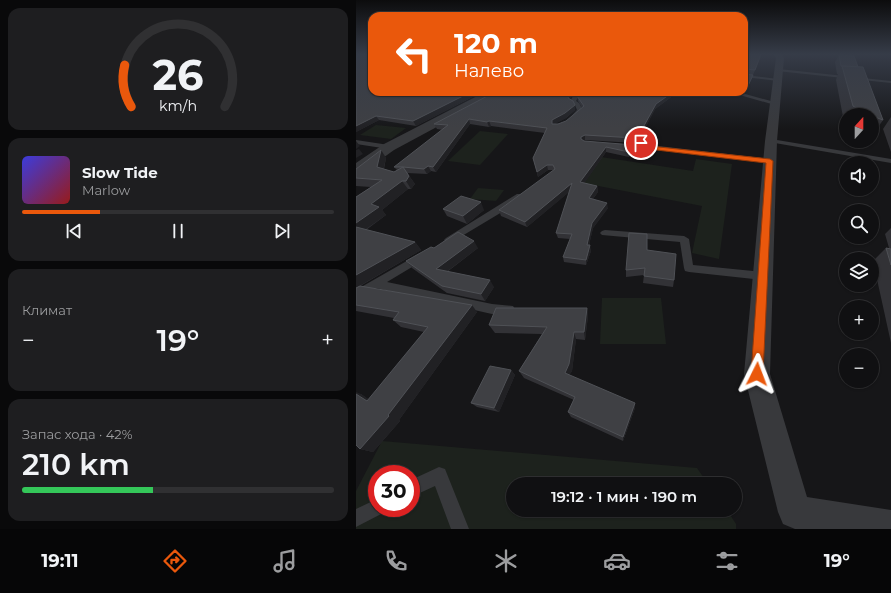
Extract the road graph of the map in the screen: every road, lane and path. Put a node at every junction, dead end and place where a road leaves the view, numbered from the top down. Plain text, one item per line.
1 (777, 79) edge
2 (871, 79) edge
3 (891, 82) edge
4 (486, 96) edge
5 (576, 96) edge
6 (748, 96) edge
7 (775, 103) junction
8 (568, 122) edge
9 (634, 138) edge
10 (356, 142) edge
11 (633, 146) edge
12 (648, 147) junction
13 (389, 148) junction
14 (770, 151) junction
15 (891, 161) edge
16 (356, 170) edge
17 (525, 192) edge
18 (606, 233) dead end
19 (441, 245) edge
20 (428, 252) edge
21 (763, 276) junction
22 (376, 284) junction
23 (356, 295) edge
24 (522, 309) edge
25 (420, 484) edge
26 (368, 512) edge
27 (356, 518) edge
28 (891, 527) edge
29 (460, 529) edge

1 - 7 street
2 - 3 lane
4 - 13 street
5 - 8 lane
6 - 7 lane
7 - 14 street
9 - 12 lane
10 - 13 lane
11 - 12 lane
12 - 14 lane
13 - 16 street
14 - 15 lane
14 - 21 street
17 - 19 lane
18 - 21 lane
20 - 22 lane
21 - 28 street
22 - 23 lane
22 - 24 lane
25 - 29 lane
26 - 27 lane

